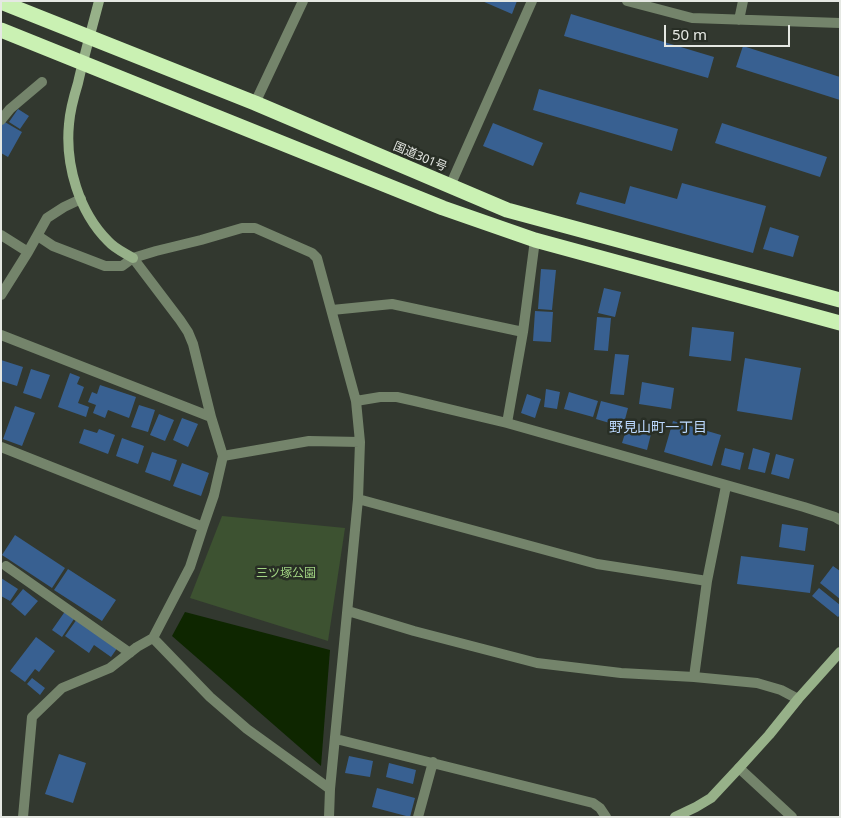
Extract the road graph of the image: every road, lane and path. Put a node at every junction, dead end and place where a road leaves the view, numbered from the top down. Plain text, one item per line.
1 (100, 1) edge
2 (303, 1) edge
3 (532, 1) edge
4 (627, 1) edge
5 (742, 1) edge
6 (1, 2) edge
7 (739, 20) junction
8 (840, 23) edge
9 (1, 30) edge
10 (89, 38) junction
11 (82, 63) junction
12 (42, 82) dead end
13 (255, 103) junction
14 (1, 120) edge
15 (450, 186) junction
16 (81, 199) junction
17 (1, 235) edge
18 (38, 236) junction
19 (535, 240) junction
20 (28, 252) junction
21 (133, 258) junction
22 (1, 295) edge
23 (840, 300) edge
24 (332, 310) junction
25 (840, 323) edge
26 (523, 332) junction
27 (1, 335) edge
28 (356, 401) junction
29 (211, 417) junction
30 (507, 423) junction
31 (360, 442) junction
32 (1, 447) edge
33 (223, 456) junction
34 (726, 486) junction
35 (358, 499) junction
36 (840, 520) edge
37 (203, 527) junction
38 (6, 566) dead end
39 (707, 581) junction
40 (348, 611) junction
41 (153, 638) junction
42 (840, 652) edge
43 (130, 653) junction
44 (694, 677) junction
45 (798, 699) junction
46 (336, 739) junction
47 (433, 762) junction
48 (739, 768) junction
49 (330, 789) junction
50 (23, 817) edge
51 (329, 817) edge
52 (418, 817) edge
53 (606, 817) edge
54 (675, 817) edge
55 (792, 817) edge

1 - 10 street
2 - 13 street
3 - 15 street
4 - 7 street
5 - 7 street
6 - 10 highway, 国道301号
7 - 8 street
9 - 11 highway
10 - 11 street
10 - 13 highway, 国道301号
11 - 16 street
11 - 19 highway
12 - 14 street
13 - 15 highway, 国道301号
15 - 23 highway, 国道301号
16 - 18 street
16 - 21 street
17 - 20 street
18 - 20 street
18 - 21 street
19 - 25 highway
19 - 26 street
20 - 22 street
21 - 24 street
21 - 29 street
24 - 26 street
24 - 28 street
26 - 30 street
27 - 29 street
28 - 30 street
28 - 31 street
29 - 33 street
30 - 34 street
31 - 33 street
31 - 35 street
32 - 37 street
33 - 37 street
34 - 36 street
34 - 39 street
35 - 39 street
35 - 40 street
37 - 41 street
38 - 43 street
39 - 44 street
40 - 44 street
40 - 46 street
41 - 43 street
41 - 49 street
42 - 45 street
43 - 50 street
44 - 45 street
45 - 48 street
46 - 47 street
46 - 49 street
47 - 52 street
47 - 53 street
48 - 54 street
48 - 55 street
49 - 51 street

